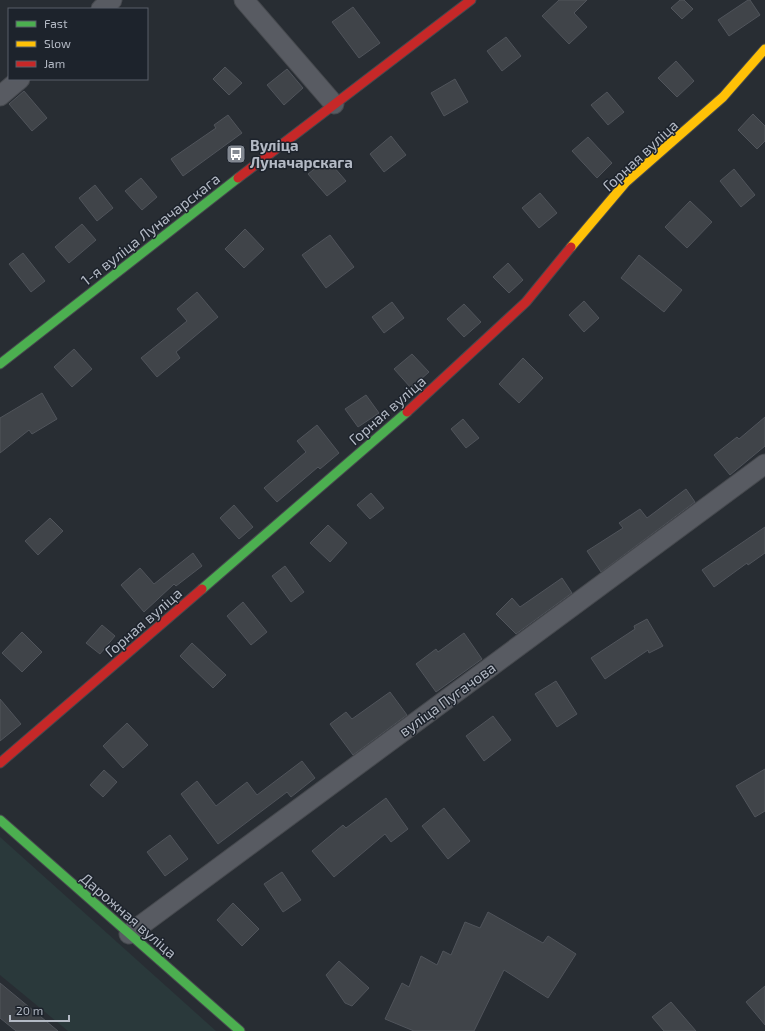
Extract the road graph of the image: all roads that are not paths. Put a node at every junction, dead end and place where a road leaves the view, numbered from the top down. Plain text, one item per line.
1 (112, 0) edge
2 (244, 0) edge
3 (471, 0) edge
4 (102, 8) edge
5 (765, 49) edge
6 (19, 80) edge
7 (0, 96) edge
8 (334, 104) junction
9 (0, 364) edge
10 (765, 464) edge
11 (0, 763) edge
12 (0, 820) edge
13 (128, 934) junction
14 (240, 1031) edge

1 - 4 street
2 - 8 street
3 - 8 street, 1-я вуліца Луначарскага
5 - 11 street, Горная вуліца
6 - 7 street
8 - 9 street, 1-я вуліца Луначарскага
10 - 13 street, вуліца Пугачова
12 - 13 street, Дарожная вуліца
13 - 14 street, Дарожная вуліца

